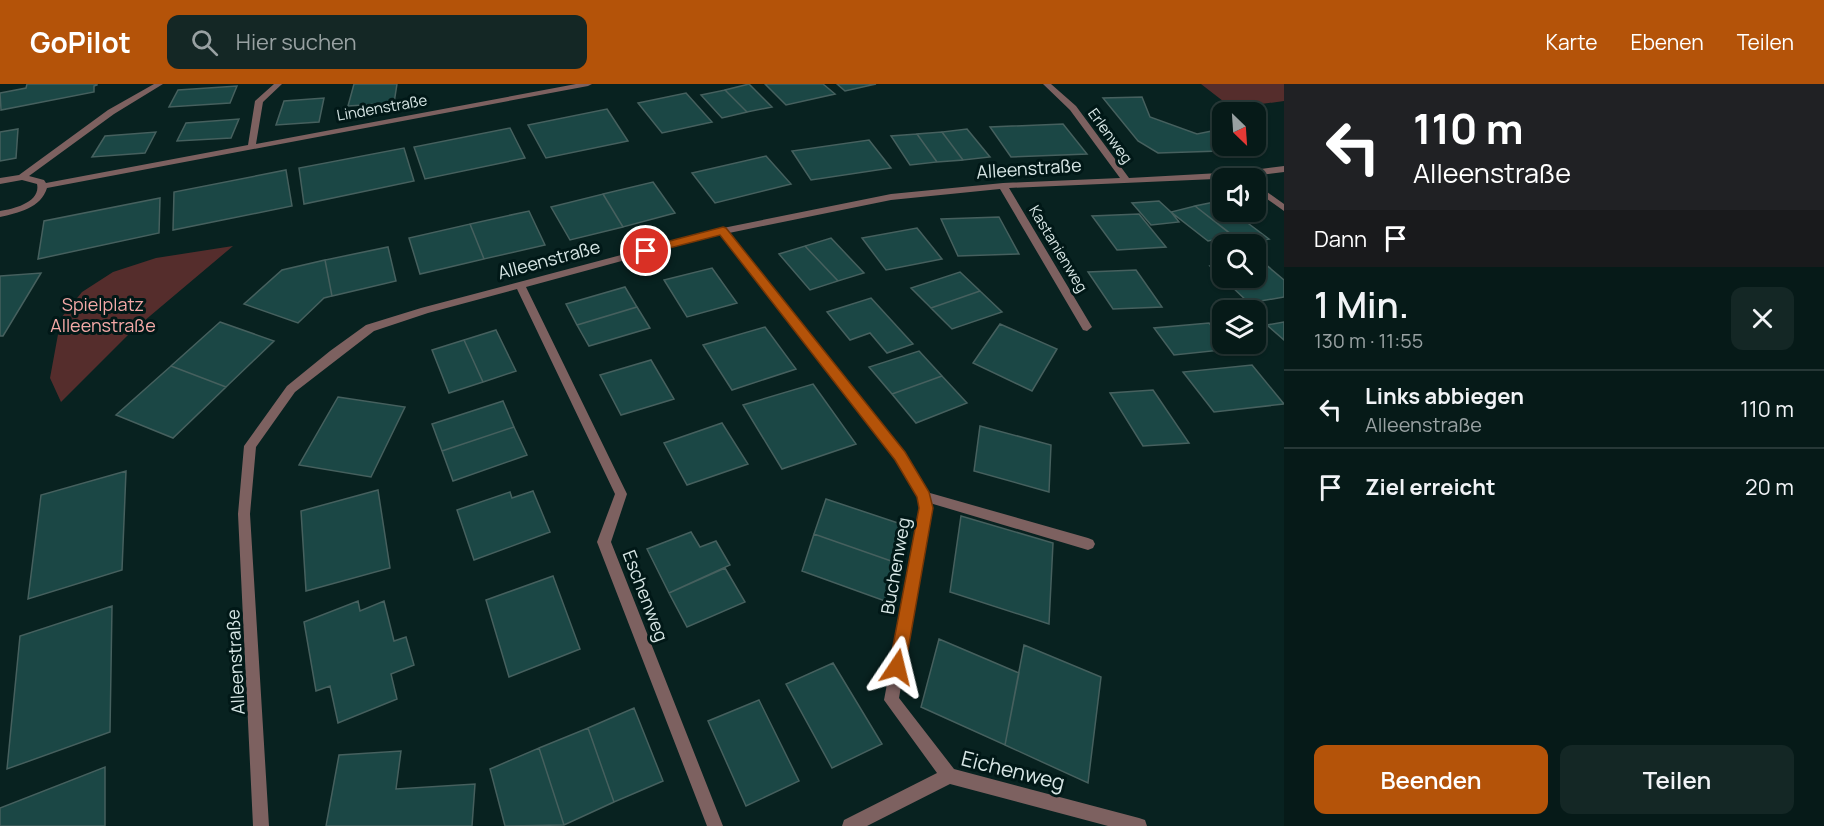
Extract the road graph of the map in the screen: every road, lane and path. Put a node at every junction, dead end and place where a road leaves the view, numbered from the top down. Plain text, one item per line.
1 (159, 84) edge
2 (278, 84) edge
3 (588, 84) edge
4 (1047, 84) edge
5 (252, 146) junction
6 (1284, 169) edge
7 (1266, 172) edge
8 (22, 177) junction
9 (1212, 178) edge
10 (1126, 180) junction
11 (0, 181) edge
12 (43, 186) junction
13 (1003, 186) junction
14 (1266, 194) edge
15 (1284, 208) edge
16 (0, 214) edge
17 (723, 231) junction
18 (520, 285) junction
19 (1087, 327) dead end
20 (924, 496) junction
21 (1088, 544) dead end
22 (949, 776) junction
23 (261, 826) edge
24 (715, 826) edge
25 (850, 826) edge
26 (1139, 826) edge

1 - 8 street
2 - 5 street
3 - 5 street, Lindenstraße
4 - 10 street, Erlenweg
5 - 12 street, Lindenstraße
6 - 7 street, Alleenstraße
8 - 11 street
8 - 12 street
9 - 10 street, Alleenstraße
10 - 13 street, Alleenstraße
12 - 16 street
13 - 17 street, Alleenstraße
13 - 19 street, Kastanienweg
14 - 15 street
17 - 18 street, Alleenstraße
17 - 20 street, Buchenweg
18 - 23 street, Alleenstraße
18 - 24 street, Eschenweg
20 - 21 street
20 - 22 street, Buchenweg
22 - 25 street, Eichenweg
22 - 26 street, Eichenweg

